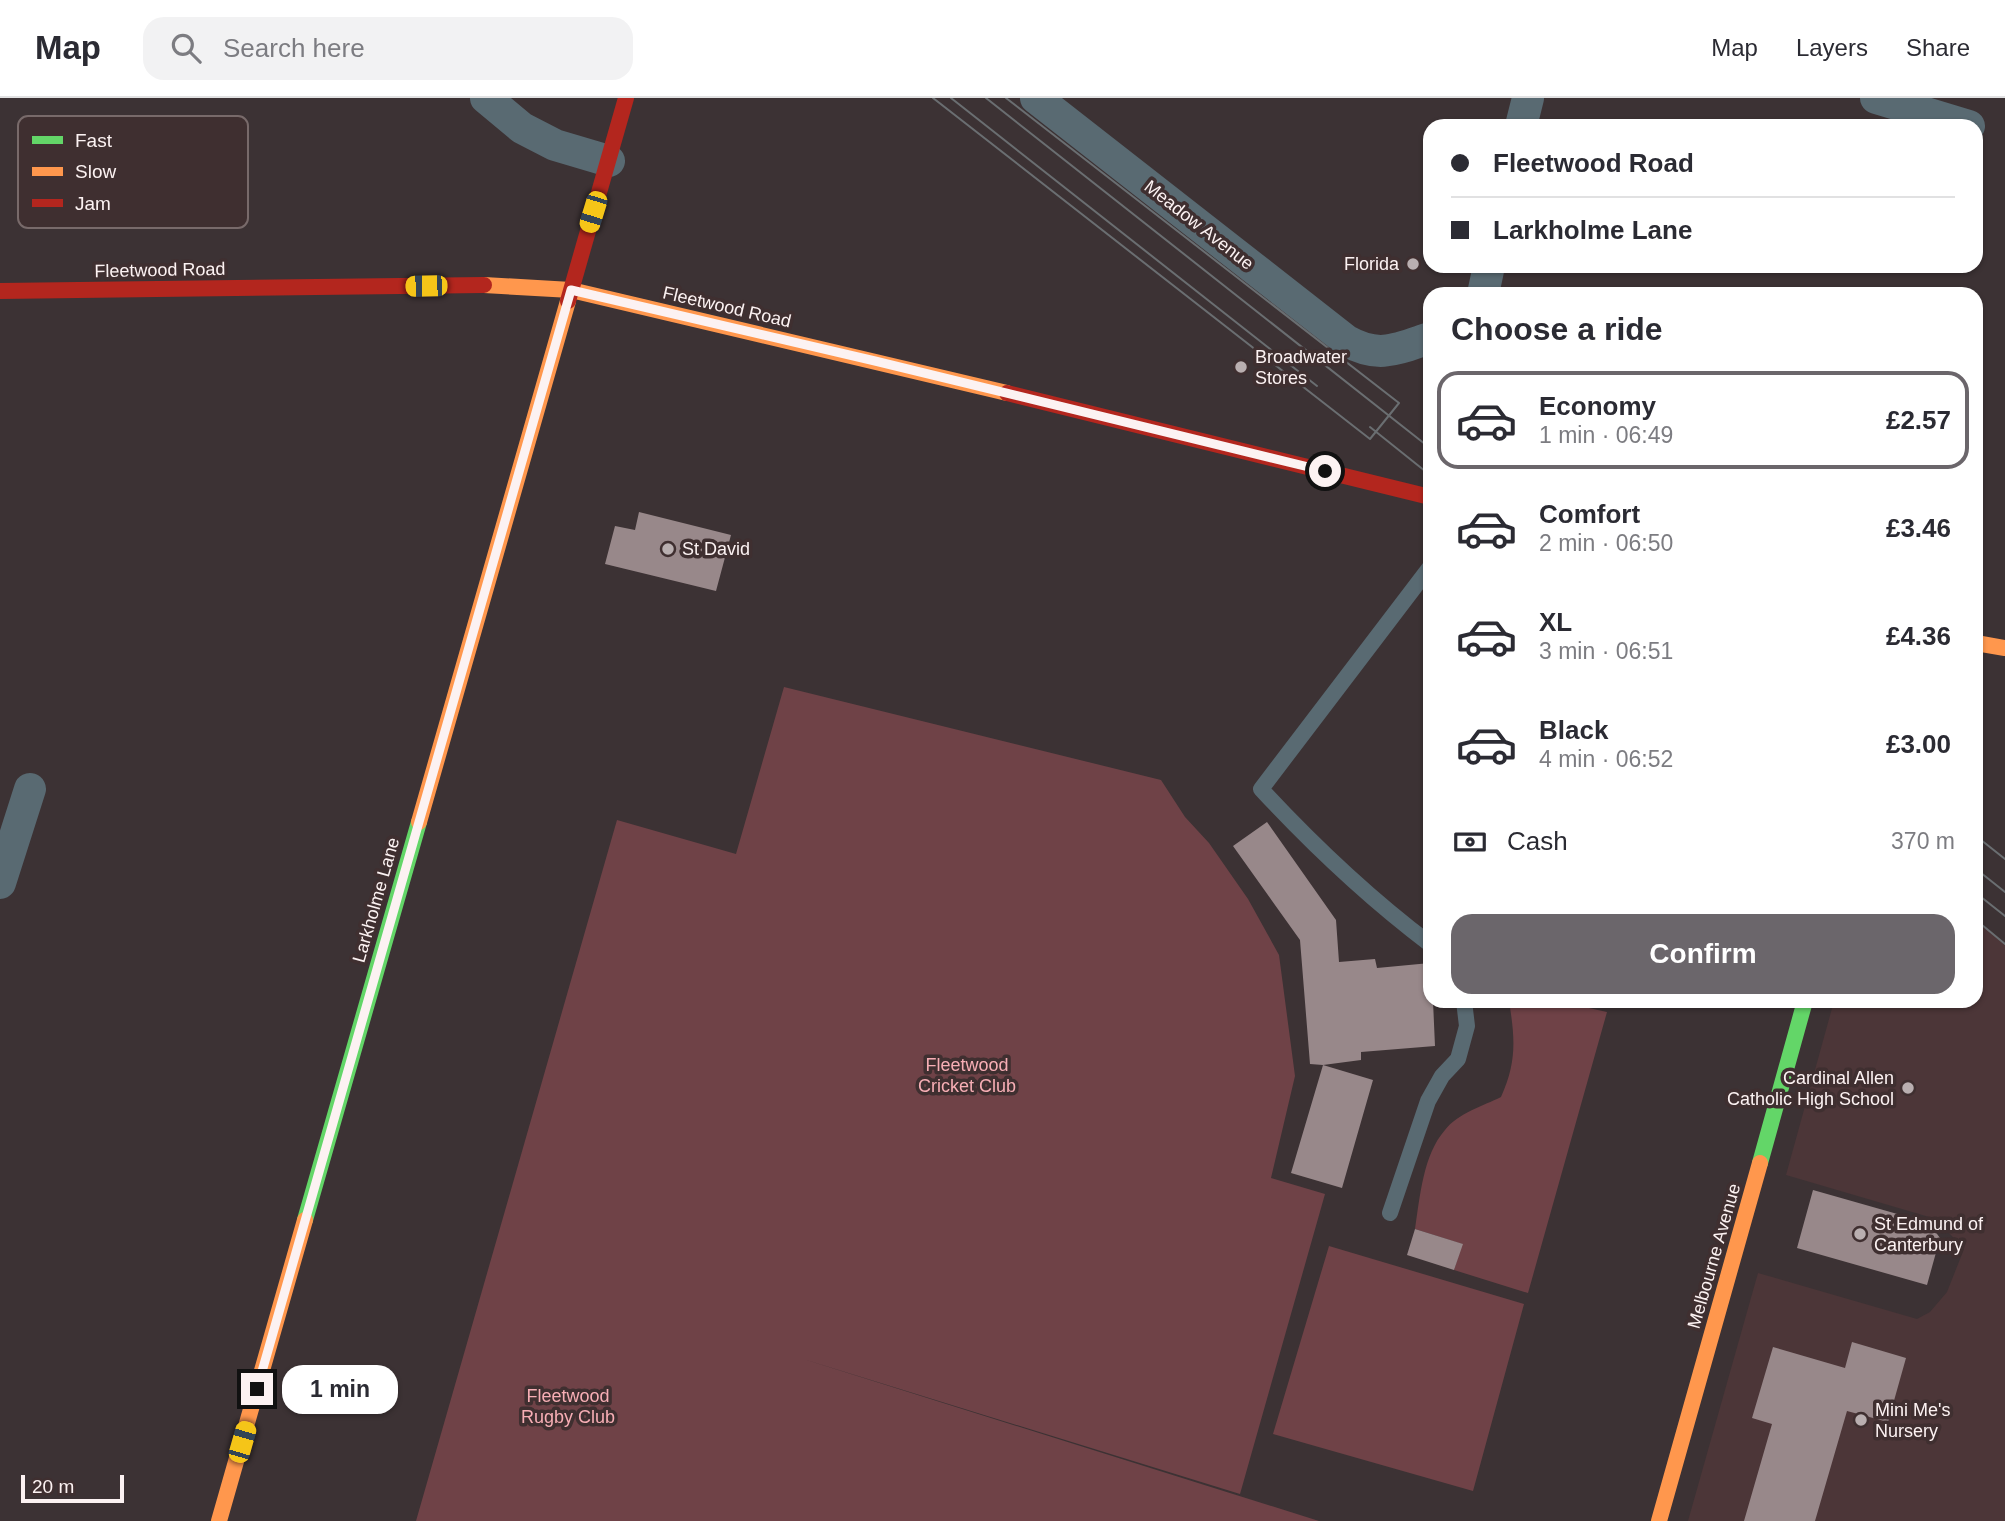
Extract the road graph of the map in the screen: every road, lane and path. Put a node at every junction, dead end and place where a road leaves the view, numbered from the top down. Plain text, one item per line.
1 (486, 98) edge
2 (626, 98) edge
3 (1036, 98) edge
4 (1528, 98) edge
5 (1876, 98) edge
6 (1523, 119) edge
7 (1947, 119) edge
8 (608, 161) junction
9 (571, 290) junction
10 (0, 291) edge
11 (1423, 340) edge
12 (1423, 495) edge
13 (1423, 576) edge
14 (1983, 644) edge
15 (2005, 648) edge
16 (30, 789) dead end
17 (0, 883) edge
18 (1423, 939) edge
19 (1465, 1008) edge
20 (1803, 1008) edge
21 (1390, 1213) dead end
22 (219, 1521) edge
23 (1659, 1521) edge

1 - 8 street
2 - 8 street, Larkholme Lane
3 - 11 street, Meadow Avenue
4 - 6 street
5 - 7 street
8 - 9 street, Larkholme Lane
9 - 10 street, Fleetwood Road
9 - 12 street, Fleetwood Road
9 - 22 street, Larkholme Lane
13 - 18 lane
14 - 15 street
16 - 17 street
19 - 21 lane
20 - 23 street, Melbourne Avenue

